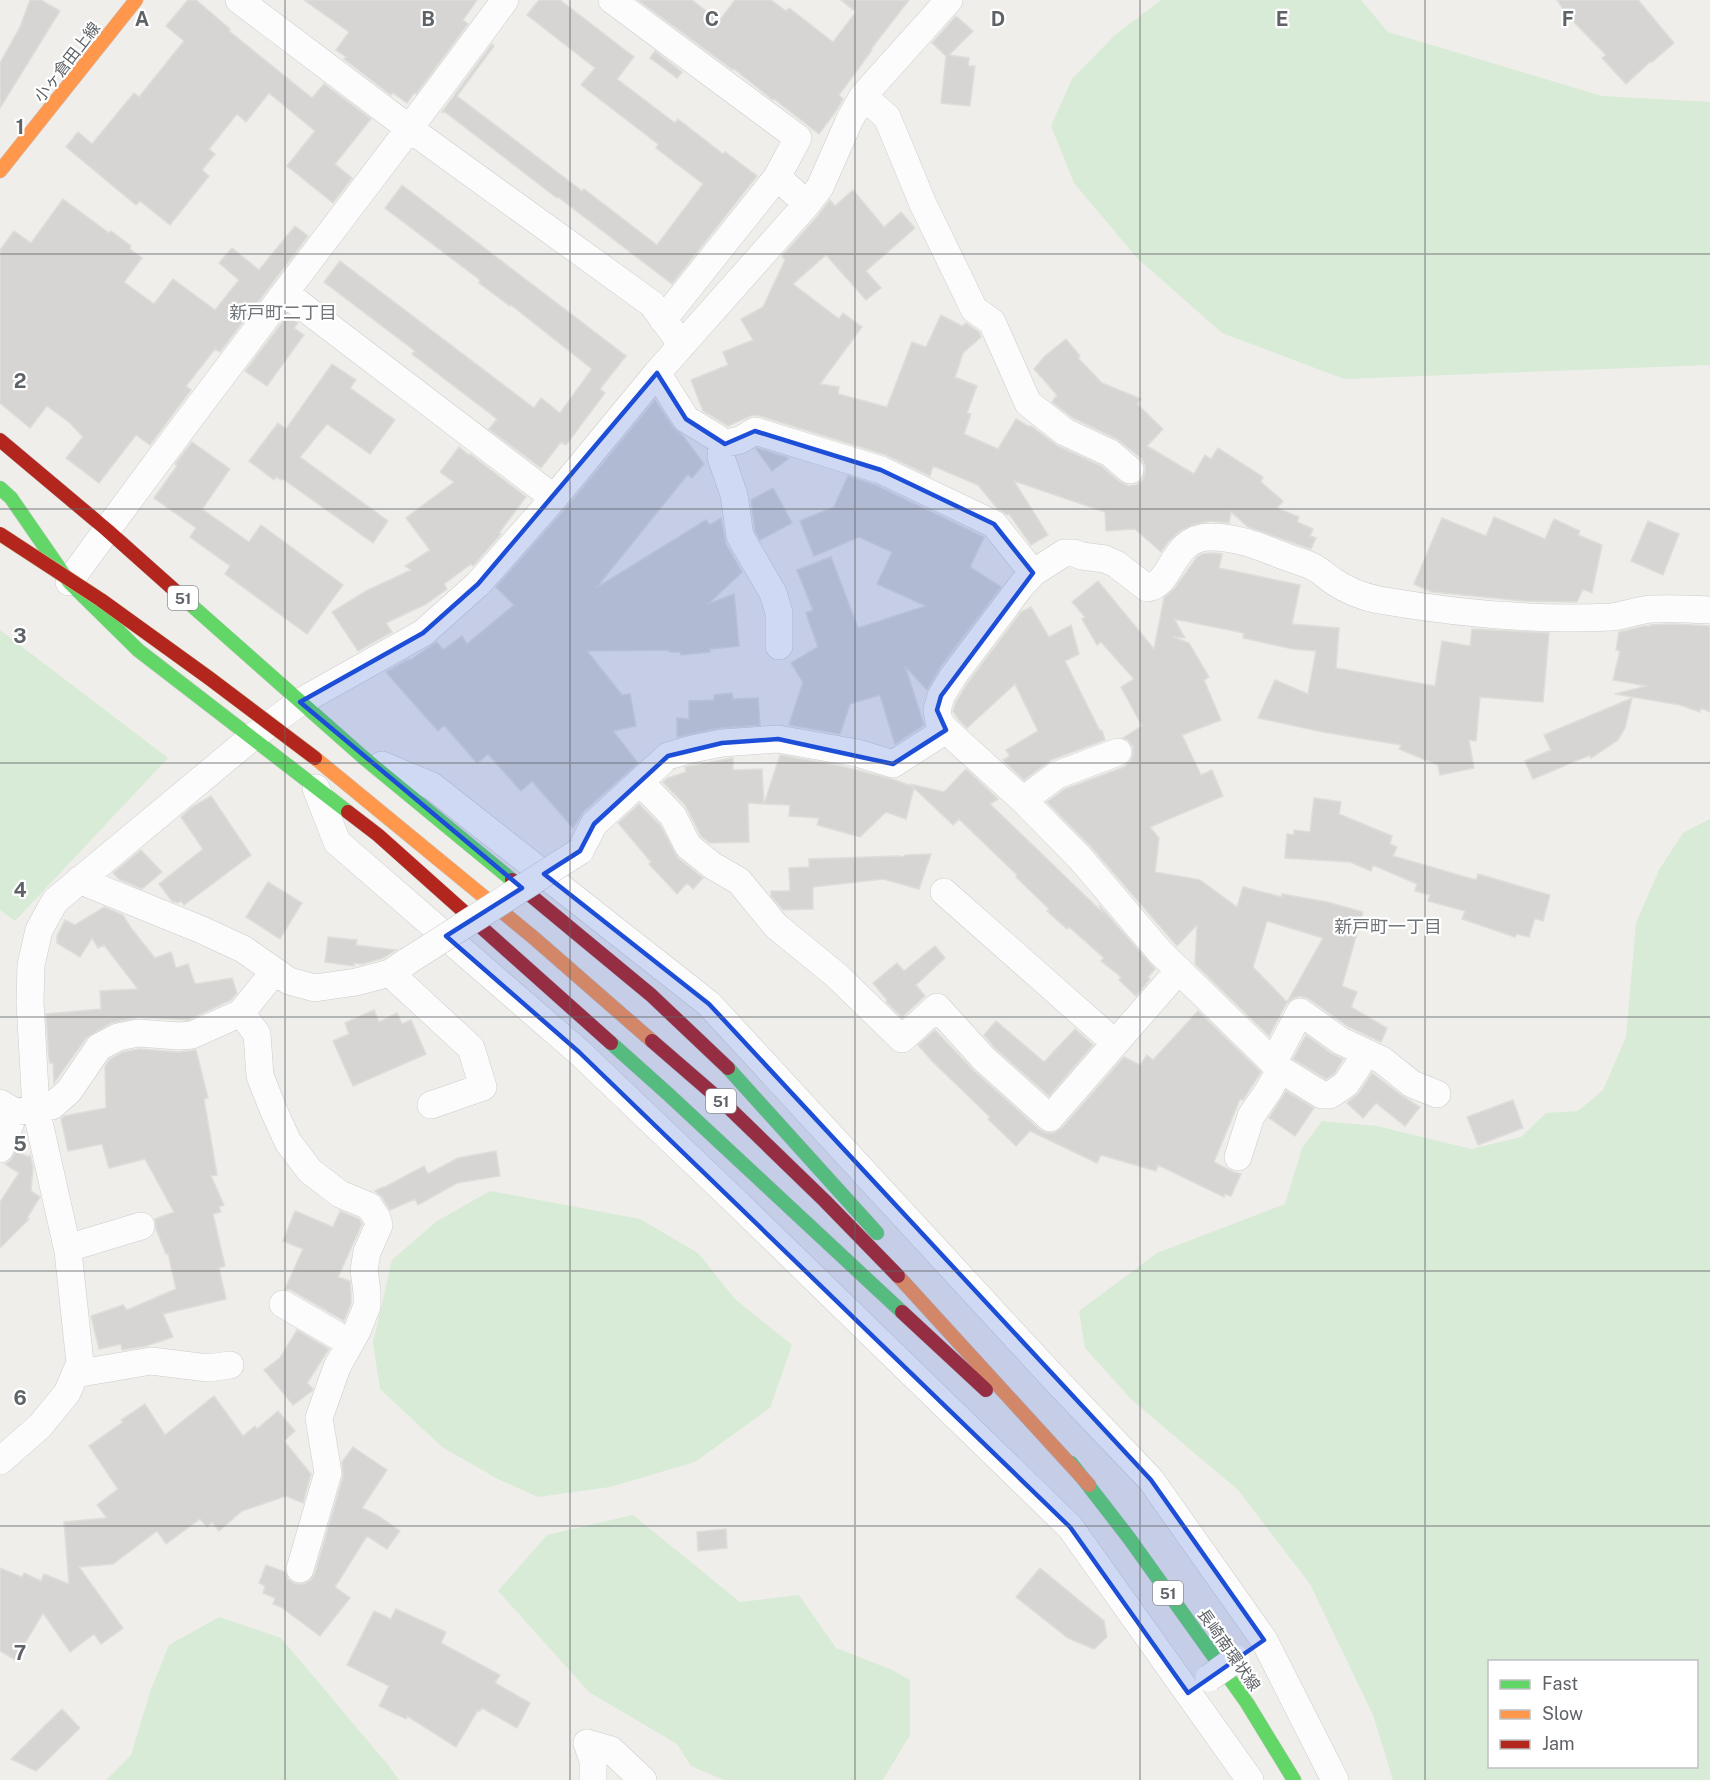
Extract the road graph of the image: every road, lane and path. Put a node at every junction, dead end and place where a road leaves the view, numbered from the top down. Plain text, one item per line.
1 (136, 0) edge
2 (239, 0) edge
3 (505, 0) edge
4 (612, 0) edge
5 (949, 0) edge
6 (863, 96) junction
7 (410, 129) junction
8 (0, 171) edge
9 (777, 177) junction
10 (807, 204) junction
11 (285, 293) junction
12 (663, 320) junction
13 (682, 345) junction
14 (657, 373) junction
15 (0, 440) edge
16 (722, 444) junction
17 (1130, 470) dead end
18 (0, 488) edge
19 (554, 498) junction
20 (107, 530) junction
21 (0, 534) edge
22 (1033, 573) junction
23 (69, 582) junction
24 (1710, 610) edge
25 (779, 646) dead end
26 (300, 702) junction
27 (946, 730) junction
28 (250, 738) junction
29 (1118, 752) dead end
30 (364, 758) junction
31 (639, 784) junction
32 (316, 788) junction
33 (1023, 800) junction
34 (79, 879) junction
35 (944, 892) dead end
36 (399, 967) junction
37 (1179, 970) junction
38 (274, 972) junction
39 (241, 1012) junction
40 (1128, 1040) junction
41 (1365, 1052) junction
42 (1276, 1066) junction
43 (1437, 1094) dead end
44 (431, 1105) dead end
45 (17, 1108) edge
46 (0, 1149) edge
47 (1238, 1157) dead end
48 (141, 1226) dead end
49 (68, 1248) junction
50 (283, 1304) dead end
51 (350, 1343) junction
52 (230, 1365) dead end
53 (75, 1374) junction
54 (0, 1461) edge
55 (1089, 1485) junction
56 (300, 1569) dead end
57 (1264, 1640) junction
58 (1198, 1685) junction
59 (593, 1780) edge
60 (643, 1780) edge
61 (1250, 1780) edge
62 (1294, 1780) edge
63 (1335, 1780) edge

1 - 8 main road, 小ヶ倉田上線
2 - 7 street
3 - 7 street
4 - 9 street
5 - 6 street
6 - 10 street
6 - 17 street
7 - 11 street
7 - 12 street
9 - 10 street
9 - 12 street
10 - 13 street
11 - 19 street
11 - 20 street
12 - 13 street
13 - 14 street
14 - 16 street
14 - 19 street
15 - 20 main road, 51
16 - 22 street
16 - 25 street
18 - 23 main road, 51
19 - 26 street
20 - 23 street
20 - 26 main road, 51
21 - 55 main road, 51, bridge
22 - 24 street
22 - 27 street
23 - 28 main road, 51
26 - 28 street
26 - 30 main road, 51
27 - 31 street
27 - 33 street
28 - 32 main road, 51
28 - 34 street
29 - 33 street
30 - 55 main road, 51
30 - 57 street
31 - 36 street, bridge
31 - 40 street
32 - 55 main road, 51
32 - 58 street
33 - 37 street
34 - 38 street
34 - 45 street
35 - 40 street
36 - 38 street
36 - 44 street
37 - 40 street
37 - 42 street
38 - 39 street
39 - 45 street
39 - 51 street
41 - 42 street
41 - 42 street
41 - 43 street
42 - 47 street
45 - 46 street
45 - 49 street
48 - 49 street
49 - 53 street
50 - 51 street
51 - 56 street
52 - 53 street
53 - 54 street
55 - 62 main road, 長崎南環状線 / 51
57 - 58 street, bridge
57 - 63 street
58 - 61 street
59 - 60 street

